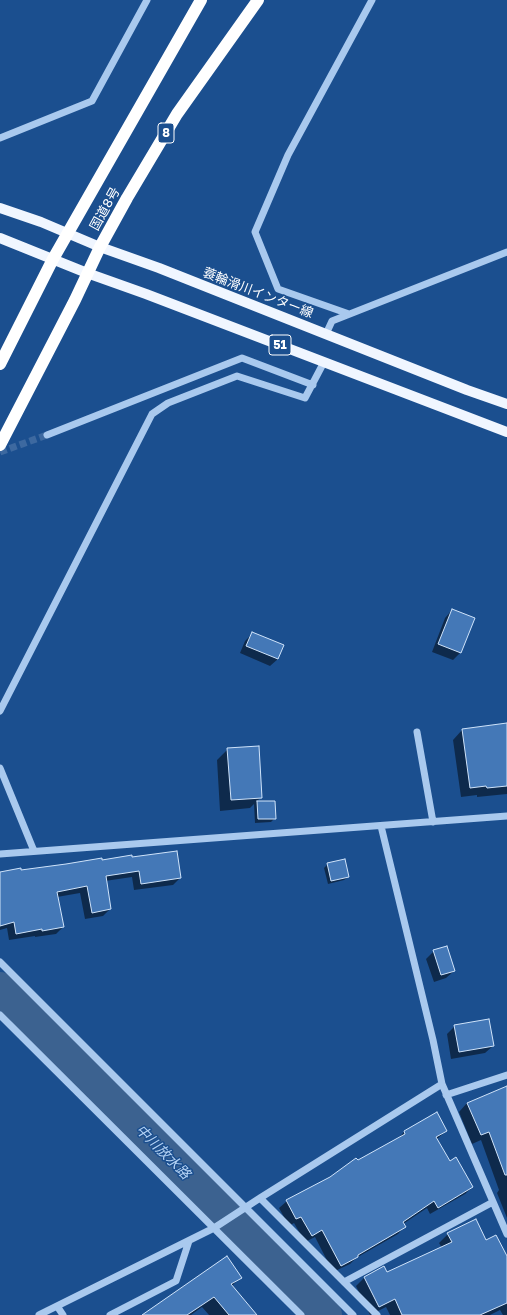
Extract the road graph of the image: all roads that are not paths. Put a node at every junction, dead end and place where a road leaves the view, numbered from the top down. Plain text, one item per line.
1 (147, 0) edge
2 (201, 0) edge
3 (258, 0) edge
4 (372, 0) edge
5 (0, 138) edge
6 (0, 208) edge
7 (68, 234) junction
8 (0, 238) edge
9 (100, 247) junction
10 (507, 252) edge
11 (53, 259) junction
12 (87, 273) junction
13 (349, 314) junction
14 (326, 334) junction
15 (324, 362) junction
16 (0, 364) edge
17 (313, 384) junction
18 (507, 404) edge
19 (507, 432) edge
20 (47, 435) tunnel mouth
21 (0, 445) edge
22 (0, 711) edge
23 (417, 732) dead end
24 (0, 768) edge
25 (507, 816) edge
26 (433, 822) junction
27 (381, 826) junction
28 (34, 851) junction
29 (0, 854) edge
30 (0, 962) edge
31 (0, 1015) edge
32 (507, 1075) edge
33 (442, 1084) junction
34 (446, 1095) junction
35 (260, 1198) junction
36 (493, 1202) junction
37 (244, 1208) junction
38 (216, 1226) junction
39 (507, 1234) edge
40 (189, 1241) junction
41 (344, 1282) junction
42 (57, 1306) junction
43 (39, 1315) edge
44 (63, 1315) edge
45 (110, 1315) edge
46 (301, 1315) edge
47 (353, 1315) edge
48 (377, 1315) edge

1 - 5 street
2 - 7 highway, 国道8号
3 - 9 highway, 国道8号 / 8
4 - 13 street
6 - 7 main road, 蓑輪滑川インター線 / 51
7 - 9 main road, 蓑輪滑川インター線 / 51
7 - 11 highway, 国道8号
8 - 11 main road, 51
9 - 12 highway, 国道8号 / 8
9 - 14 main road, 蓑輪滑川インター線 / 51
10 - 13 street
11 - 12 main road, 51
11 - 16 highway, 国道8号
12 - 15 main road, 51
12 - 21 highway, 国道8号 / 8
13 - 14 street
14 - 18 main road, 蓑輪滑川インター線 / 51
15 - 17 street
15 - 19 main road, 51
17 - 20 street
17 - 22 street
23 - 26 street
24 - 28 street
25 - 26 street
26 - 27 street
27 - 28 street
27 - 33 street
28 - 29 street
30 - 37 street
31 - 38 street
32 - 34 street
33 - 34 street
33 - 35 street
34 - 36 street
35 - 37 street
35 - 41 street
36 - 39 street
36 - 41 street
37 - 38 street
37 - 47 street
38 - 40 street
38 - 46 street
40 - 42 street
40 - 45 street
41 - 48 street
42 - 43 street
42 - 44 street

